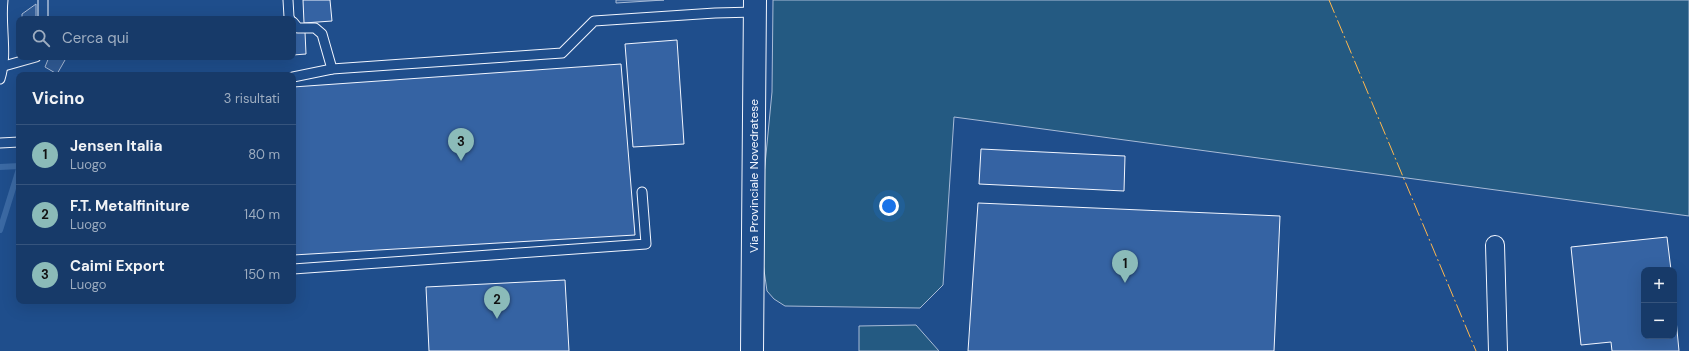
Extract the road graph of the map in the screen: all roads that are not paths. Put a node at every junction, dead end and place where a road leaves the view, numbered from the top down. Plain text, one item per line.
1 (3, 0) edge
2 (44, 0) edge
3 (288, 0) edge
4 (755, 6) edge
5 (43, 16) edge
6 (289, 16) edge
7 (296, 26) edge
8 (25, 60) edge
9 (4, 66) junction
10 (332, 69) junction
11 (296, 76) edge
12 (0, 79) edge
13 (16, 142) edge
14 (0, 143) edge
15 (642, 192) dead end
16 (1495, 244) dead end
17 (296, 269) edge
18 (752, 351) edge
19 (1498, 351) edge

1 - 9 lane
2 - 5 lane
3 - 6 lane
4 - 10 lane
4 - 18 main road, Via Provinciale Novedratese
7 - 10 lane
8 - 9 lane
9 - 12 lane
10 - 11 lane
13 - 14 lane
15 - 17 lane
16 - 19 street

